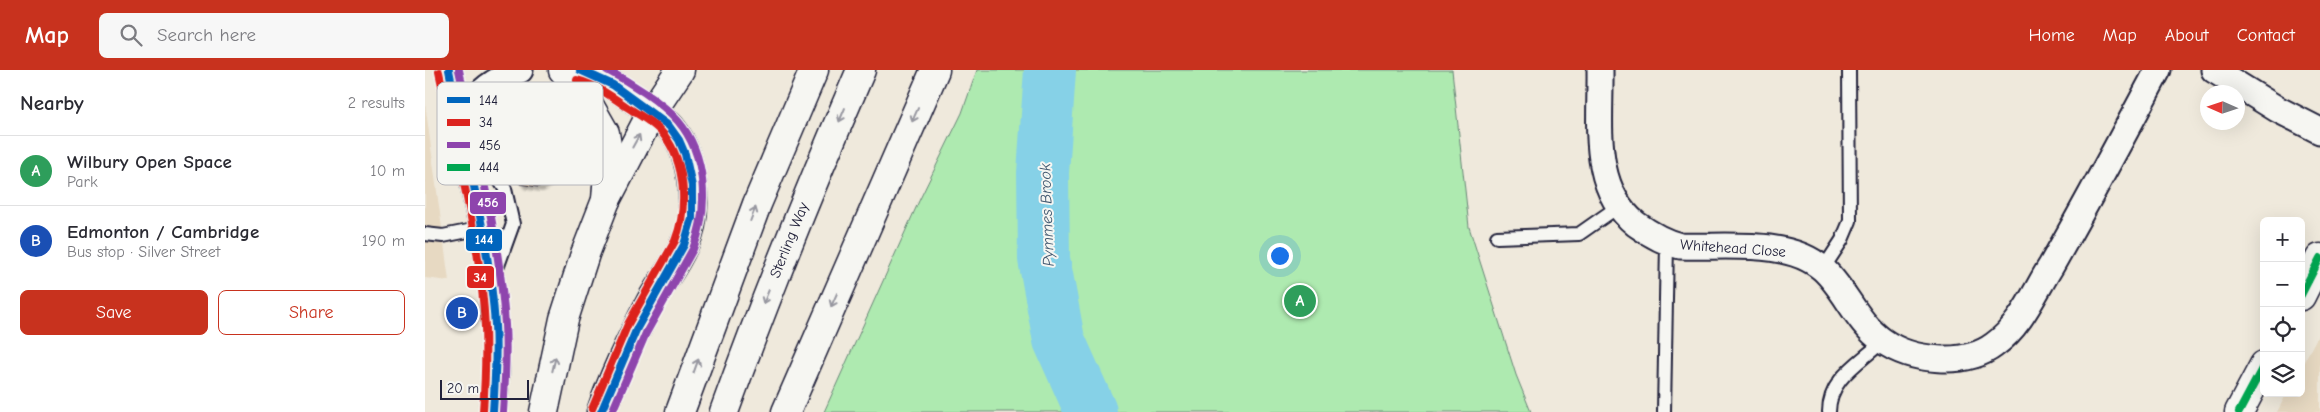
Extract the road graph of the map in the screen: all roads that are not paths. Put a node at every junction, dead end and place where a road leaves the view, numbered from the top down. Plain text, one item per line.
1 (520, 70) edge
2 (563, 70) edge
3 (580, 70) edge
4 (680, 70) edge
5 (815, 70) edge
6 (861, 70) edge
7 (935, 70) edge
8 (1600, 70) edge
9 (1849, 70) edge
10 (2158, 70) edge
11 (2214, 70) edge
12 (494, 82) edge
13 (573, 82) edge
14 (652, 112) junction
15 (603, 130) edge
16 (2320, 131) edge
17 (474, 185) edge
18 (502, 185) edge
19 (606, 200) junction
20 (1619, 206) junction
21 (483, 228) junction
22 (425, 234) edge
23 (1497, 237) dead end
24 (1667, 243) junction
25 (2320, 258) edge
26 (1823, 269) junction
27 (493, 282) junction
28 (2305, 288) edge
29 (1883, 341) junction
30 (2260, 373) edge
31 (493, 412) edge
32 (544, 412) edge
33 (601, 412) edge
34 (680, 412) edge
35 (724, 412) edge
36 (785, 412) edge
37 (1664, 412) edge
38 (1829, 412) edge
39 (2239, 412) edge

1 - 12 street
2 - 13 main road
3 - 14 main road
4 - 14 main road
34 -> 5 main road
6 -> 35 main road, Sterling Way
7 -> 36 main road
8 - 20 street, Whitehead Close
9 - 26 lane
10 - 29 street, Whitehead Close
11 - 16 street
19 -> 14 main road
14 - 33 main road
15 - 19 main road
17 - 21 street
18 - 27 lane
32 -> 19 main road
20 - 23 lane
20 - 24 street, Whitehead Close
21 - 22 lane
21 - 27 street
24 - 26 street, Whitehead Close
24 - 37 lane
25 - 28 main road
26 - 29 street, Whitehead Close
27 - 31 street
29 - 38 lane
30 - 39 main road

